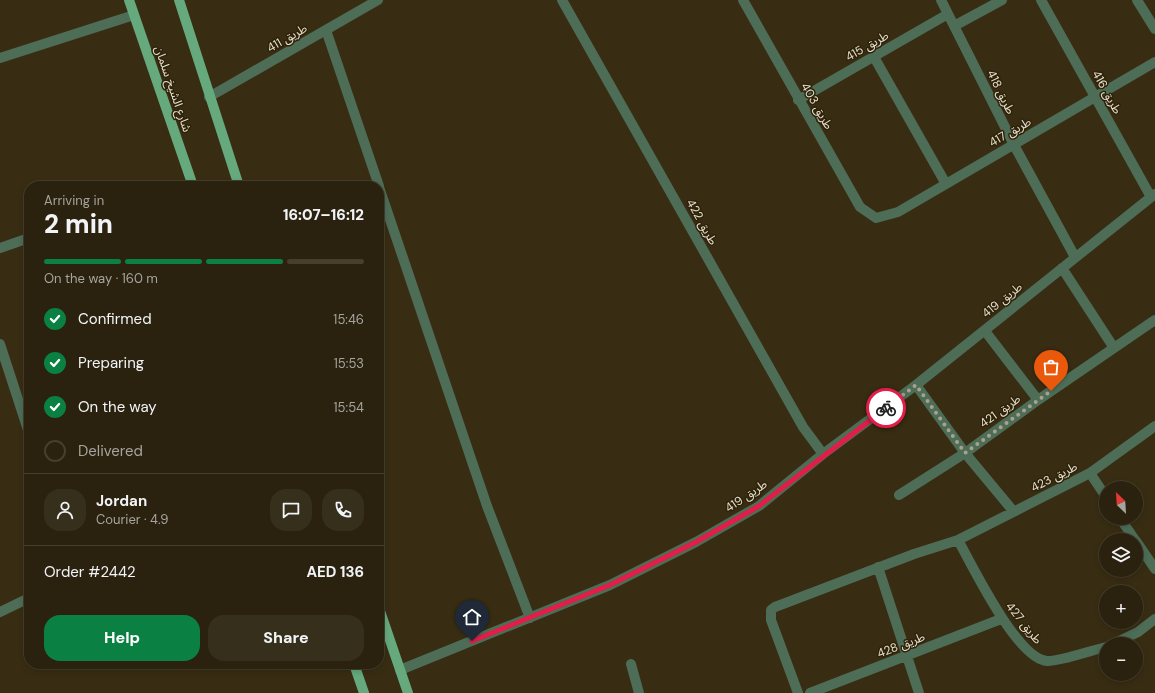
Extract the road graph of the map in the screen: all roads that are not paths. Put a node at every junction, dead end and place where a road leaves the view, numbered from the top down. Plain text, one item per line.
1 (129, 0) edge
2 (179, 0) edge
3 (378, 0) edge
4 (562, 0) edge
5 (743, 0) edge
6 (941, 0) edge
7 (1002, 0) edge
8 (1041, 0) edge
9 (1137, 0) edge
10 (948, 14) junction
11 (134, 15) junction
12 (954, 26) junction
13 (1155, 29) edge
14 (326, 30) junction
15 (874, 57) junction
16 (0, 58) edge
17 (1155, 62) edge
18 (210, 97) junction
19 (1094, 97) junction
20 (798, 100) junction
21 (1014, 145) junction
22 (190, 181) edge
23 (237, 181) edge
24 (377, 181) edge
25 (946, 184) junction
26 (1153, 196) edge
27 (384, 201) edge
28 (876, 218) joint
29 (24, 240) edge
30 (0, 248) edge
31 (1076, 257) junction
32 (1062, 268) junction
33 (1155, 320) edge
34 (985, 331) junction
35 (0, 344) edge
36 (1114, 348) junction
37 (4, 373) edge
38 (916, 385) junction
39 (1038, 400) junction
40 (24, 421) edge
41 (1155, 426) edge
42 (965, 453) junction
43 (823, 454) junction
44 (1090, 473) junction
45 (1099, 486) edge
46 (899, 495) dead end
47 (1014, 512) junction
48 (958, 540) junction
49 (1143, 551) edge
50 (878, 567) junction
51 (1155, 569) edge
52 (24, 600) edge
53 (0, 612) edge
54 (530, 618) junction
55 (1001, 619) junction
56 (1155, 619) edge
57 (384, 623) edge
58 (1128, 637) edge
59 (1099, 649) edge
60 (908, 656) junction
61 (631, 664) dead end
62 (356, 669) edge
63 (400, 670) junction
64 (364, 693) edge
65 (408, 693) edge
66 (639, 693) edge
67 (798, 693) edge
68 (810, 693) edge
69 (919, 693) edge

1 - 11 main road, شارع الشيخ سلمان
2 - 18 main road
3 - 14 street, طريق 411
4 - 43 street, طريق 422
5 - 20 street, طريق 403
6 - 10 street, طريق 418
7 - 12 street
8 - 19 street, طريق 416
9 - 13 street
10 - 12 street, طريق 418
10 - 15 street, طريق 415
11 - 16 street
11 - 22 main road, شارع الشيخ سلمان
12 - 21 street, طريق 418
14 - 18 street, طريق 411
14 - 24 street
15 - 20 street, طريق 415
15 - 25 street
17 - 19 street, طريق 417
18 - 23 main road
19 - 21 street, طريق 417
19 - 26 street, طريق 416
20 - 28 street, طريق 403
21 - 25 street, طريق 417
21 - 31 street, طريق 418
25 - 28 street, طريق 417
26 - 31 street, طريق 419
27 - 54 street
29 - 30 street
31 - 32 street, طريق 419
32 - 34 street, طريق 419
32 - 36 street
33 - 36 street, طريق 421
34 - 38 street, طريق 419
34 - 39 street
35 - 37 street
36 - 39 street, طريق 421
37 - 40 street
38 - 42 street
38 - 43 street, طريق 419
39 - 42 street, طريق 421
41 - 44 street, طريق 423
42 - 46 street, طريق 421
42 - 47 street
43 - 54 street, طريق 419
44 - 45 street
44 - 47 street, طريق 423
47 - 48 street, طريق 423
48 - 50 street, طريق 423
48 - 55 street, طريق 427
49 - 51 street
50 - 60 street
50 - 67 street, طريق 423
52 - 53 street
54 - 63 street, طريق 419
55 - 59 street, طريق 427
55 - 60 street, طريق 428
56 - 58 street
57 - 63 main road
60 - 68 street, طريق 428
60 - 69 street
61 - 66 street
62 - 64 main road
63 - 65 main road

